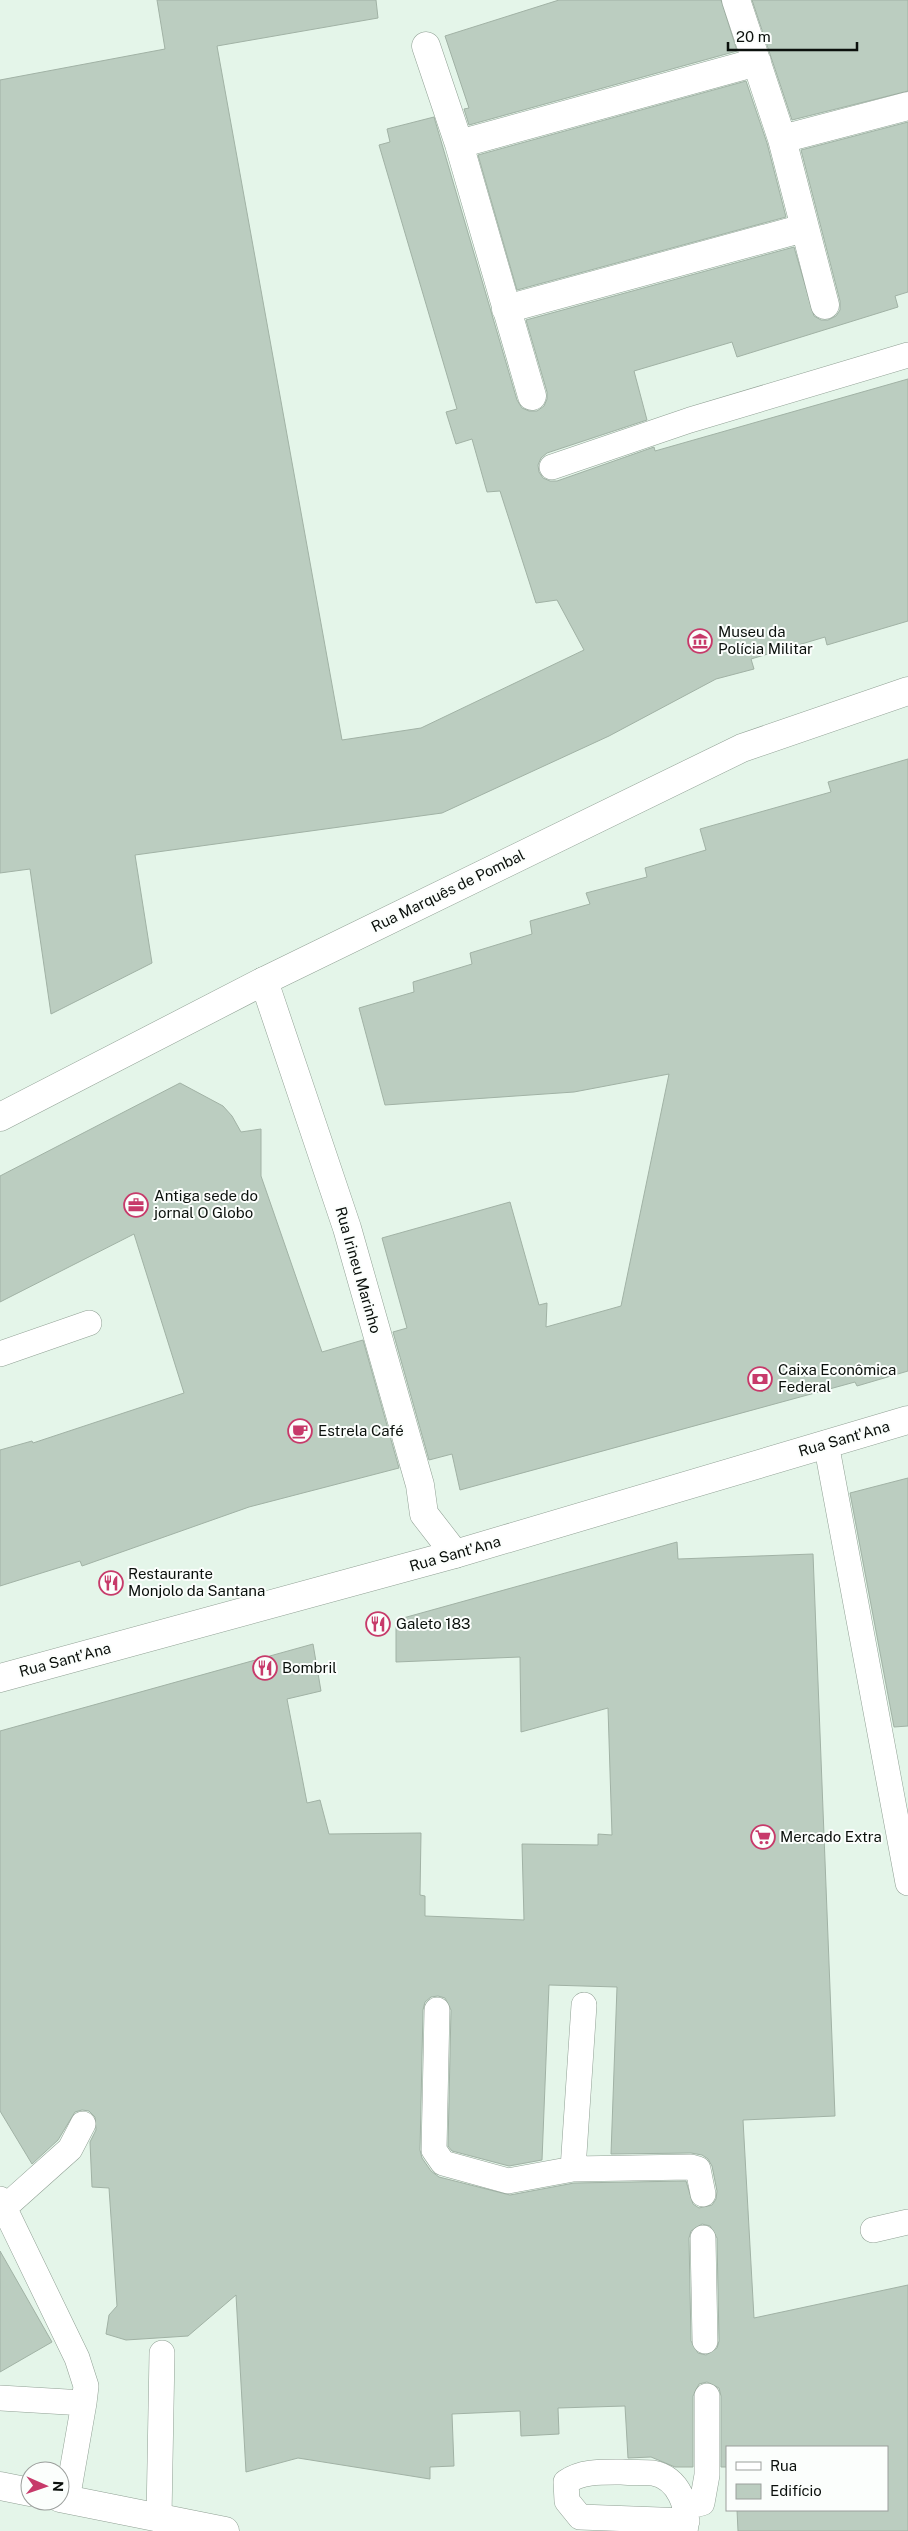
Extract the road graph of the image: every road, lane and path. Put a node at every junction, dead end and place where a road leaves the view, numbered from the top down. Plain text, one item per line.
1 (736, 0) edge
2 (426, 46) dead end
3 (757, 62) junction
4 (908, 106) edge
5 (782, 139) junction
6 (459, 144) junction
7 (804, 228) junction
8 (825, 305) dead end
9 (506, 309) junction
10 (908, 355) edge
11 (532, 396) dead end
12 (552, 468) dead end
13 (908, 691) edge
14 (264, 981) junction
15 (0, 1117) edge
16 (89, 1322) dead end
17 (0, 1354) edge
18 (908, 1420) edge
19 (826, 1443) junction
20 (455, 1554) junction
21 (0, 1678) edge
22 (908, 1883) edge
23 (584, 2005) dead end
24 (437, 2010) dead end
25 (83, 2124) dead end
26 (573, 2168) junction
27 (703, 2194) dead end
28 (2, 2204) edge
29 (908, 2222) edge
30 (873, 2230) dead end
31 (703, 2238) dead end
32 (705, 2341) dead end
33 (162, 2353) dead end
34 (707, 2396) dead end
35 (0, 2398) edge
36 (84, 2403) junction
37 (70, 2467) edge
38 (0, 2486) edge
39 (20, 2490) edge
40 (70, 2500) edge
41 (159, 2518) junction
42 (686, 2520) edge
43 (225, 2531) edge

1 - 3 street
2 - 6 street
3 - 5 street
3 - 6 street
4 - 5 street
5 - 7 street
6 - 9 street
7 - 8 street
7 - 9 street
9 - 11 street
10 - 12 lane
13 - 14 street, Rua Marquês de Pombal
14 - 15 street, Rua Marquês de Pombal
14 - 20 street, Rua Irineu Marinho
16 - 17 lane
18 - 19 street, Rua Sant'Ana
19 - 20 street, Rua Sant'Ana
19 - 22 lane
20 - 21 street, Rua Sant'Ana
23 - 26 lane
24 - 26 lane
25 - 28 lane
26 - 27 lane
28 - 36 lane
29 - 30 lane
31 - 32 lane
33 - 41 lane
34 - 42 lane
35 - 36 lane
36 - 37 lane
38 - 39 street
40 - 41 street
41 - 43 street

